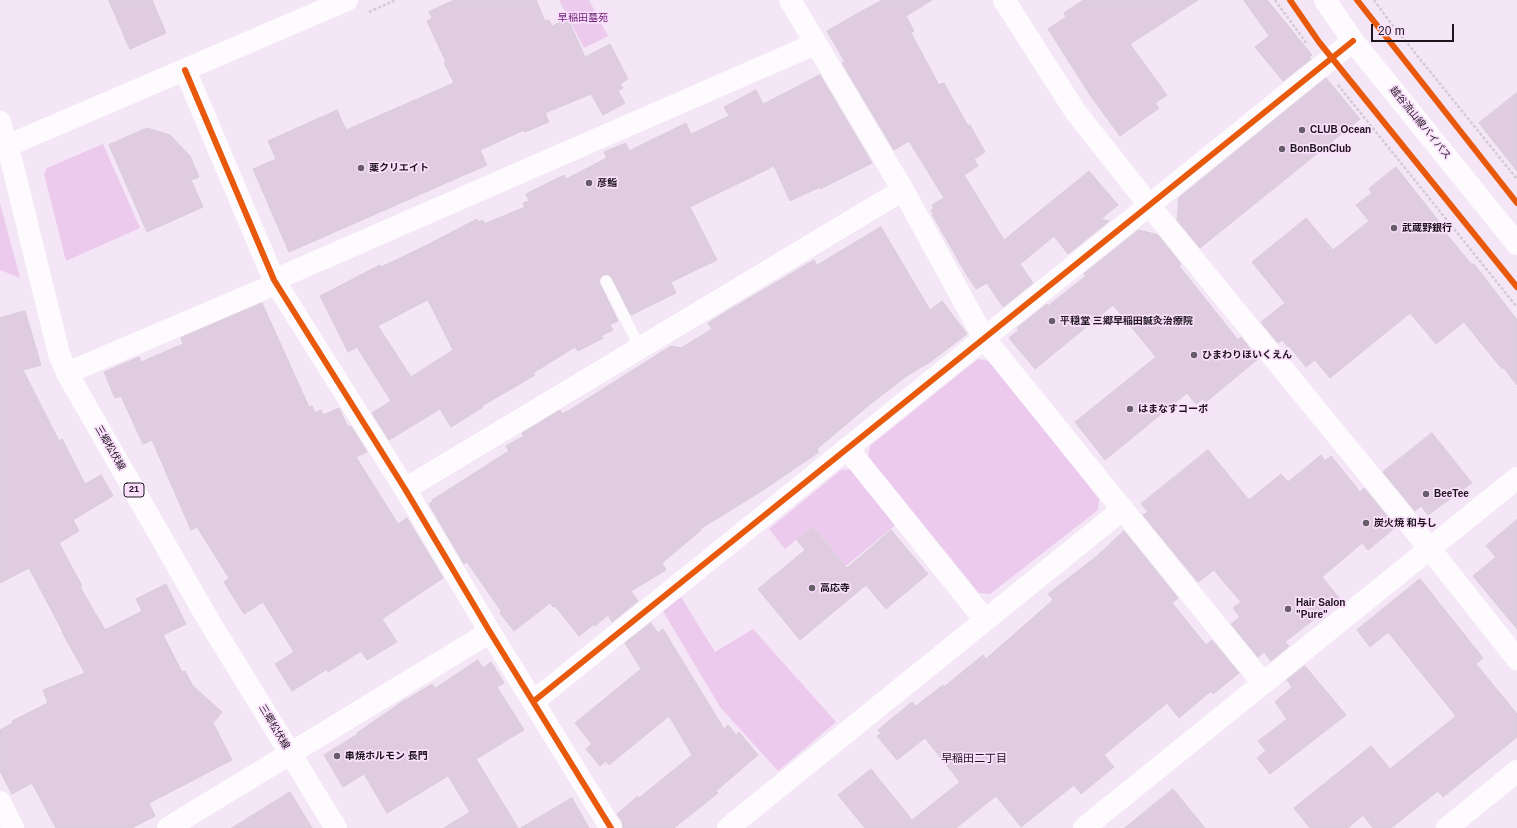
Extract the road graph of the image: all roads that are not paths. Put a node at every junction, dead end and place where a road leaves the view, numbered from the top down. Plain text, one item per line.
1 (347, 0) edge
2 (790, 0) edge
3 (1004, 0) edge
4 (1325, 0) edge
5 (1353, 40) junction
6 (815, 44) junction
7 (185, 70) junction
8 (0, 122) edge
9 (3, 148) edge
10 (903, 190) junction
11 (1149, 205) junction
12 (1517, 244) edge
13 (606, 281) dead end
14 (275, 282) junction
15 (984, 338) junction
16 (640, 348) junction
17 (67, 373) junction
18 (847, 448) junction
19 (1517, 478) edge
20 (405, 489) junction
21 (1123, 509) junction
22 (1430, 549) junction
23 (985, 620) junction
24 (490, 632) junction
25 (1517, 659) edge
26 (1263, 683) junction
27 (534, 701) junction
28 (289, 753) junction
29 (1517, 771) edge
30 (0, 802) edge
31 (13, 828) edge
32 (168, 828) edge
33 (336, 828) edge
34 (611, 828) edge
35 (728, 828) edge
36 (1084, 828) edge
37 (1447, 828) edge

1 - 7 street
2 - 6 street
3 - 11 street
4 - 5 street, 越谷流山線バイパス
5 - 11 street
5 - 12 street, 越谷流山線バイパス
6 - 10 street
6 - 14 street
7 - 9 street
7 - 14 street
8 - 9 street, 三郷松伏線 / 21
9 - 17 street, 三郷松伏線 / 21
10 - 15 street
10 - 16 street
11 - 15 street
11 - 22 street
13 - 16 lane
14 - 17 street
14 - 20 street
15 - 18 street
15 - 21 street
16 - 20 street
17 - 28 street, 三郷松伏線 / 21
18 - 23 street
18 - 27 street
19 - 22 street
20 - 24 street
21 - 23 street
21 - 26 street
22 - 25 street
22 - 26 street
23 - 35 street
24 - 27 street
24 - 28 street
26 - 36 street
27 - 34 street
28 - 32 street
28 - 33 street, 三郷松伏線 / 21
29 - 37 street
30 - 31 street

